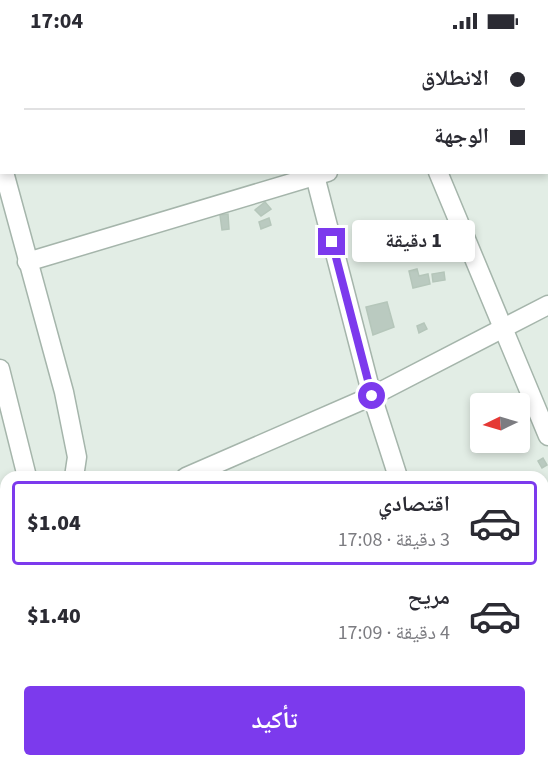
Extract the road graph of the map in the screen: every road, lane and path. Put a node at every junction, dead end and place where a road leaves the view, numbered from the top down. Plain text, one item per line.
1 (7, 174) edge
2 (319, 174) edge
3 (439, 174) edge
4 (27, 262) junction
5 (548, 305) edge
6 (501, 327) junction
7 (0, 369) edge
8 (372, 396) junction
9 (548, 436) edge
10 (26, 471) edge
11 (75, 471) edge
12 (200, 471) edge
13 (396, 471) edge

1 - 4 street
2 - 4 street
2 - 8 street
3 - 6 street
4 - 11 street
5 - 6 street
6 - 8 street
6 - 9 street
7 - 10 street
8 - 12 street
8 - 13 street

